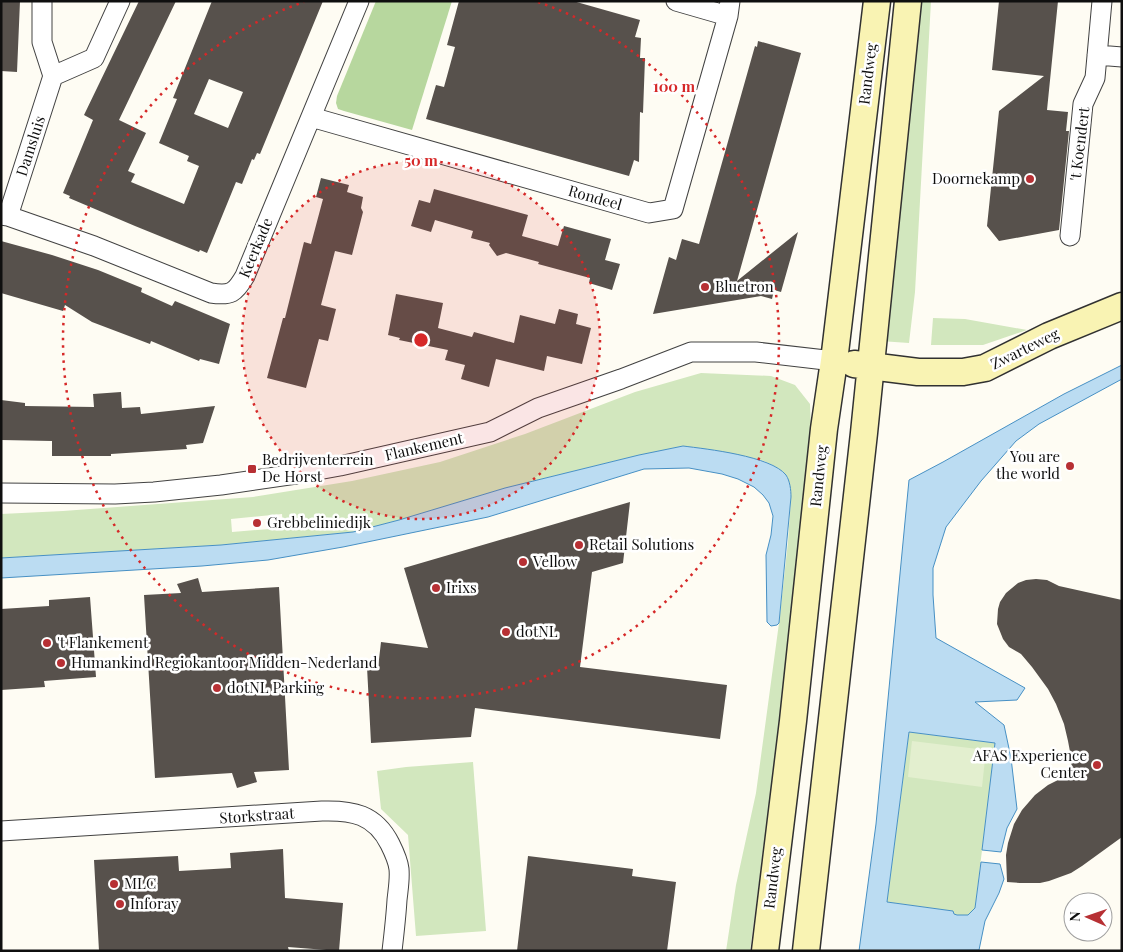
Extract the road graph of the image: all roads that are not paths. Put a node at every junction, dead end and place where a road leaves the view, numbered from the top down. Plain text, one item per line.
1 (42, 1) edge
2 (120, 1) edge
3 (359, 1) edge
4 (676, 1) edge
5 (877, 1) edge
6 (908, 1) edge
7 (1102, 1) edge
8 (729, 9) edge
9 (1098, 55) junction
10 (1122, 57) edge
11 (53, 76) junction
12 (311, 117) junction
13 (5, 215) edge
14 (1070, 236) dead end
15 (1122, 306) edge
16 (834, 361) junction
17 (870, 366) junction
18 (1, 494) edge
19 (1, 831) edge
20 (392, 951) edge
21 (765, 951) edge
22 (806, 951) edge

1 - 11 street
2 - 11 street
3 - 12 street, Keerkade
4 - 8 street
5 - 16 main road, Randweg
6 - 17 main road
7 - 9 street, 't Koendert
8 - 12 street, Rondeel
9 - 10 street
9 - 14 street, 't Koendert
11 - 13 street, Damsluis
12 - 13 street, Keerkade
15 - 17 main road, Zwarteweg
16 - 17 main road, Zwarteweg
16 - 18 street, Flankement
16 - 21 main road, Randweg
17 - 22 main road
19 - 20 street, Storkstraat

